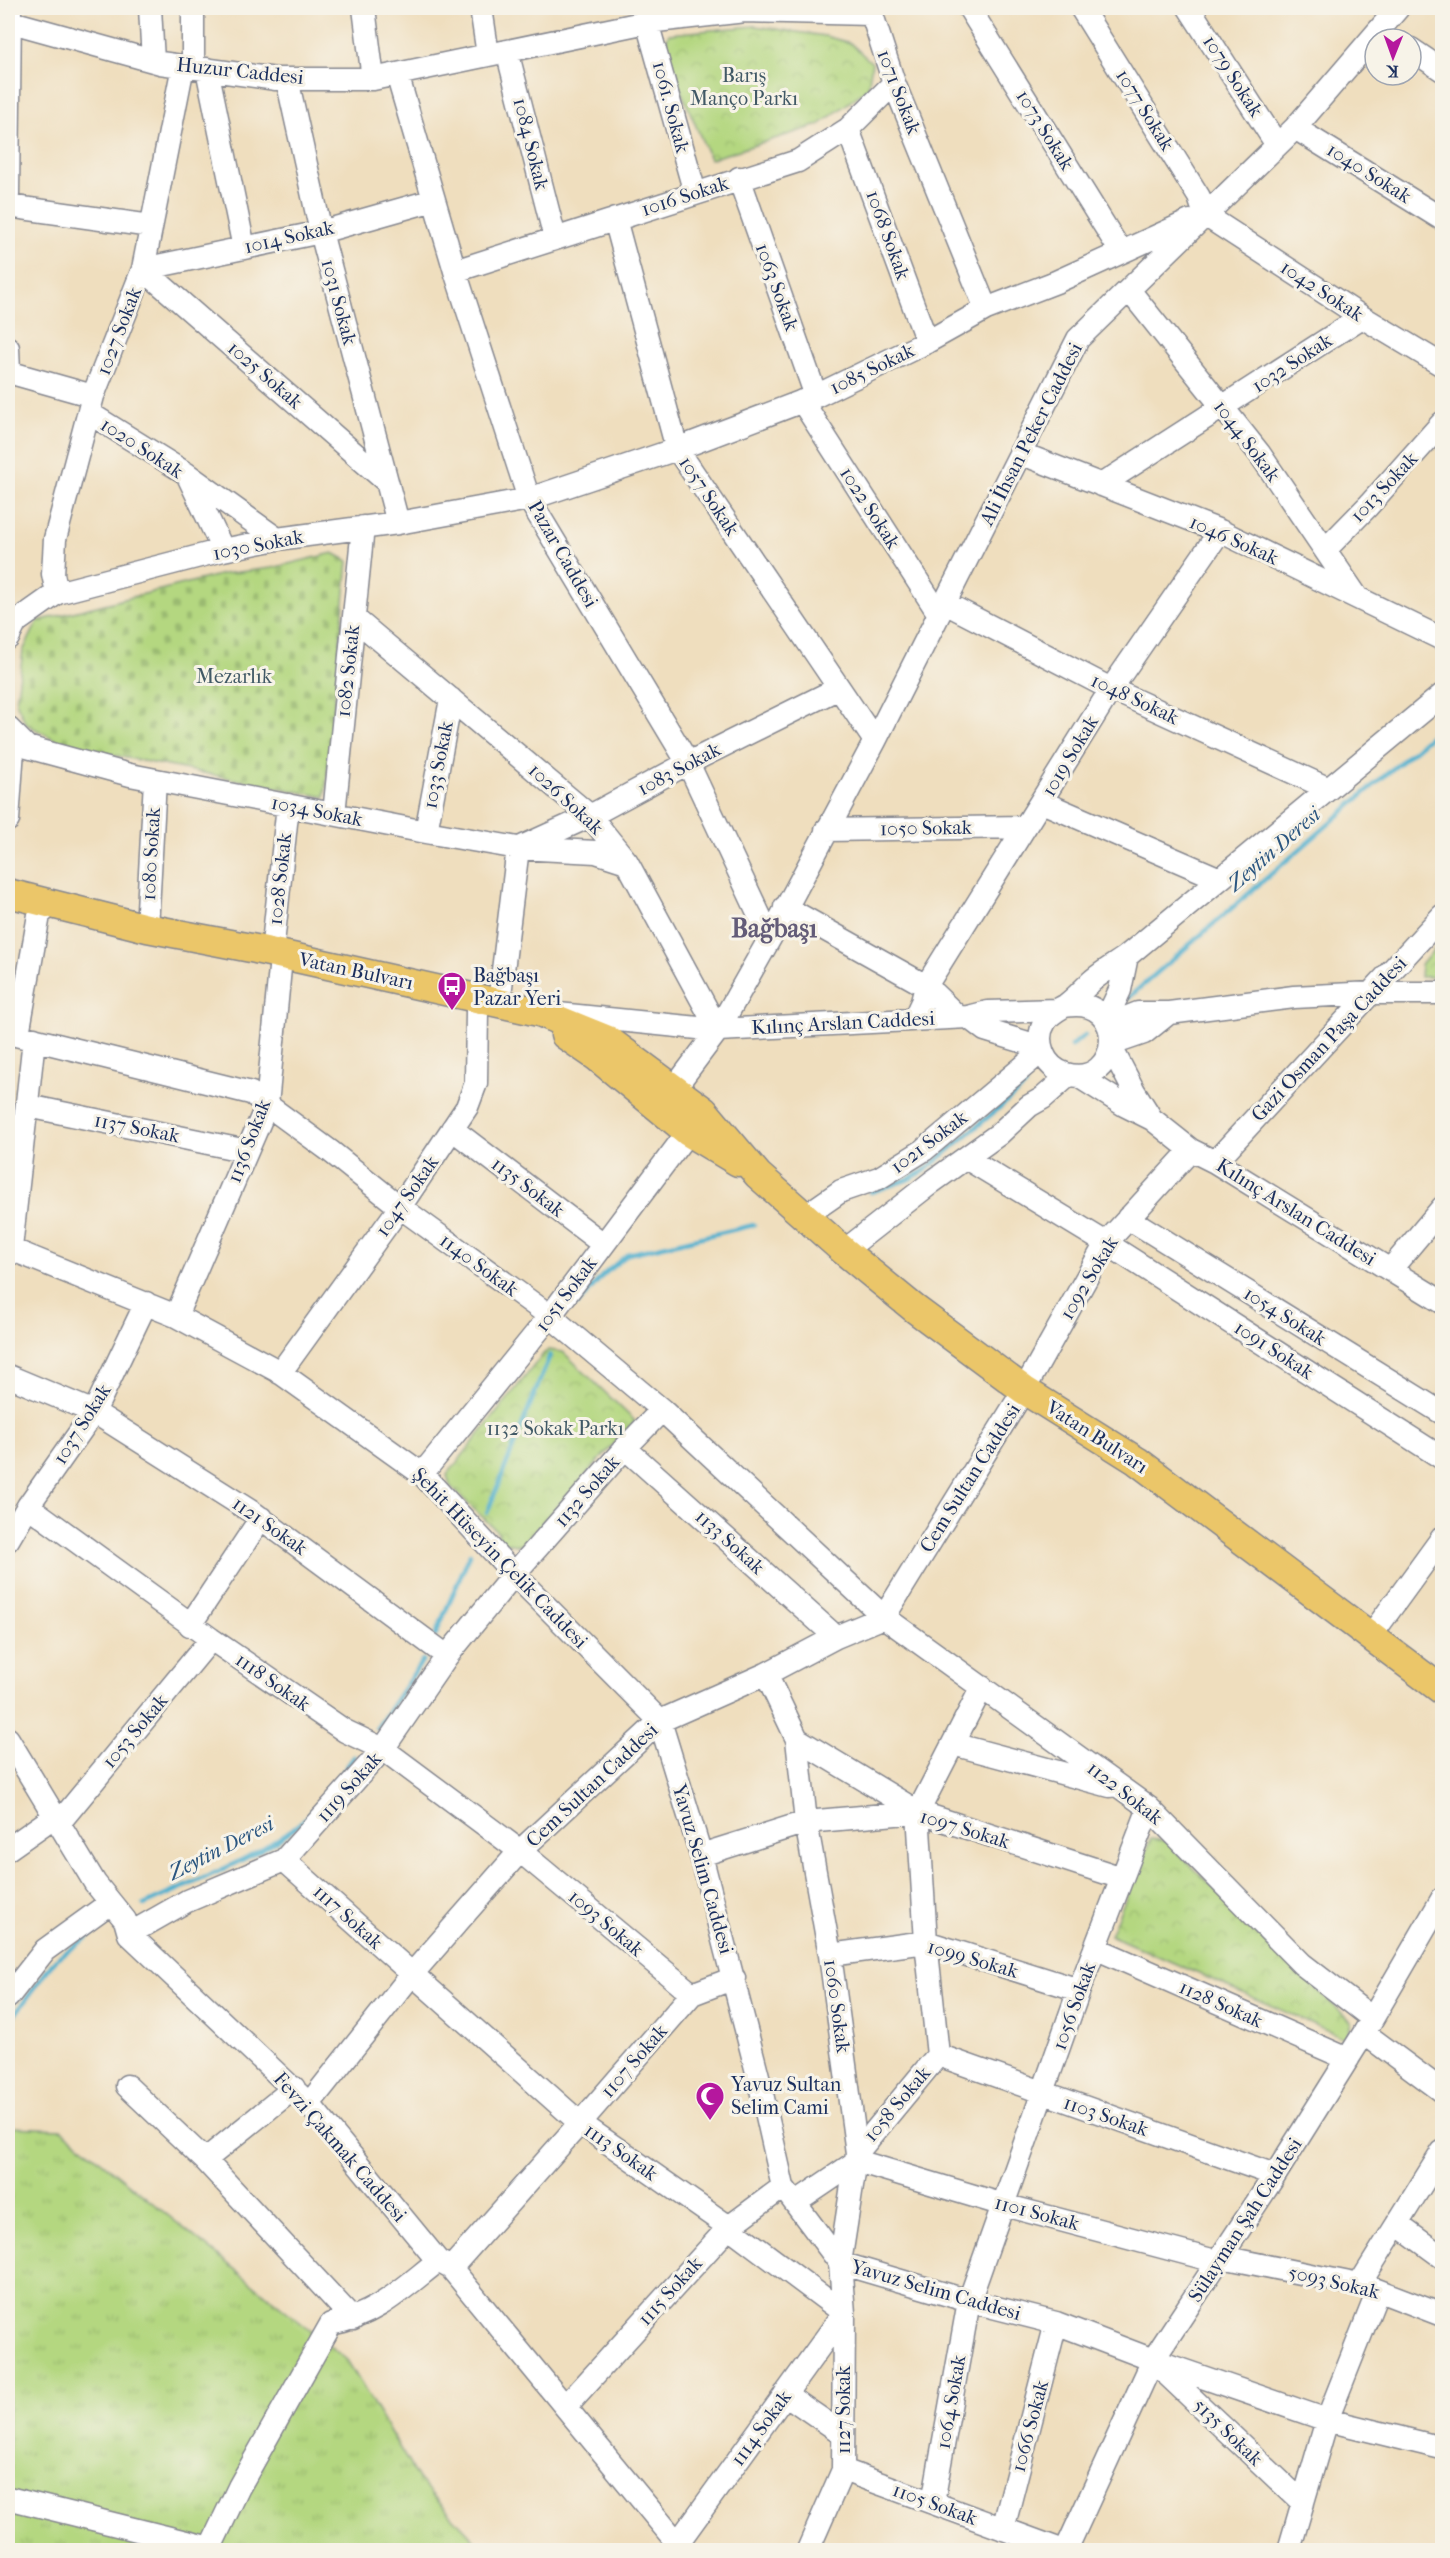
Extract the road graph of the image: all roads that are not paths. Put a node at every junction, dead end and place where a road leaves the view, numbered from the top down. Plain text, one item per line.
1 (150, 8) edge
2 (193, 8) edge
3 (364, 8) edge
4 (481, 8) edge
5 (969, 8) edge
6 (1081, 8) edge
7 (1189, 8) edge
8 (1398, 8) edge
9 (745, 9) edge
10 (870, 11) edge
11 (9, 16) edge
12 (627, 18) edge
13 (1390, 27) edge
14 (498, 53) junction
15 (1423, 57) edge
16 (1363, 59) edge
17 (153, 62) junction
18 (194, 67) junction
19 (1443, 70) edge
20 (397, 74) junction
21 (287, 79) junction
22 (373, 79) junction
23 (894, 83) junction
24 (1295, 128) junction
25 (848, 129) junction
26 (1277, 145) junction
27 (739, 178) junction
28 (694, 193) junction
29 (8, 195) edge
30 (434, 200) junction
31 (8, 206) edge
32 (1205, 214) junction
33 (615, 219) junction
34 (1443, 219) edge
35 (151, 226) junction
36 (321, 232) junction
37 (555, 238) junction
38 (244, 248) junction
39 (1121, 252) junction
40 (143, 269) junction
41 (455, 271) junction
42 (1129, 290) junction
43 (986, 309) junction
44 (1362, 318) junction
45 (927, 342) junction
46 (8, 348) edge
47 (1443, 365) edge
48 (8, 372) edge
49 (809, 399) junction
50 (91, 405) junction
51 (1223, 408) junction
52 (1443, 423) edge
53 (676, 449) junction
54 (1020, 453) junction
55 (187, 474) junction
56 (387, 482) junction
57 (1101, 485) junction
58 (529, 499) junction
59 (398, 523) junction
60 (363, 527) junction
61 (1220, 531) junction
62 (277, 540) junction
63 (223, 550) junction
64 (1325, 550) junction
65 (57, 594) junction
66 (1358, 598) junction
67 (942, 609) junction
68 (354, 618) junction
69 (10, 627) edge
70 (1443, 639) edge
71 (839, 688) junction
72 (1111, 688) junction
73 (1443, 694) edge
74 (451, 699) junction
75 (11, 731) edge
76 (875, 741) junction
77 (688, 763) junction
78 (155, 780) junction
79 (1327, 788) junction
80 (1042, 802) junction
81 (288, 806) junction
82 (334, 814) junction
83 (590, 816) junction
84 (8, 820) edge
85 (1025, 827) junction
86 (826, 830) junction
87 (426, 832) junction
88 (518, 848) junction
89 (627, 862) junction
90 (1220, 879) junction
91 (8, 893) edge
92 (785, 906) junction
93 (8, 909) edge
94 (46, 909) junction
95 (1443, 916) edge
96 (147, 928) junction
97 (770, 938) junction
98 (1127, 956) junction
99 (279, 959) junction
100 (926, 986) junction
101 (1372, 993) junction
102 (1443, 993) edge
103 (486, 1004) junction
104 (1060, 1008) junction
105 (539, 1012) junction
106 (963, 1017) junction
107 (914, 1019) junction
108 (717, 1030) junction
109 (1109, 1034) junction
110 (20, 1035) edge
111 (1044, 1054) junction
112 (1073, 1075) junction
113 (666, 1099) junction
114 (267, 1105) junction
115 (27, 1106) junction
116 (1029, 1106) junction
117 (1152, 1119) junction
118 (696, 1121) junction
119 (452, 1129) junction
120 (1191, 1150) junction
121 (247, 1151) junction
122 (966, 1158) junction
123 (1215, 1162) junction
124 (400, 1208) junction
125 (1443, 1208) edge
126 (805, 1216) junction
127 (1128, 1218) junction
128 (1106, 1242) junction
129 (603, 1244) junction
130 (9, 1248) edge
131 (844, 1251) junction
132 (1390, 1270) junction
133 (1443, 1302) edge
134 (146, 1304) junction
135 (176, 1316) junction
136 (550, 1316) junction
137 (280, 1373) junction
138 (8, 1376) edge
139 (1024, 1390) junction
140 (90, 1410) junction
141 (662, 1410) junction
142 (1443, 1413) edge
143 (625, 1448) junction
144 (1443, 1458) edge
145 (422, 1474) junction
146 (28, 1506) junction
147 (261, 1518) junction
148 (1443, 1538) edge
149 (8, 1540) edge
150 (514, 1574) junction
151 (884, 1617) junction
152 (190, 1625) junction
153 (836, 1637) junction
154 (1370, 1637) junction
155 (211, 1640) junction
156 (447, 1656) junction
157 (765, 1674) junction
158 (982, 1688) junction
159 (1443, 1690) edge
160 (660, 1721) junction
161 (8, 1739) edge
162 (797, 1739) junction
163 (953, 1744) junction
164 (383, 1749) junction
165 (1123, 1789) junction
166 (1149, 1808) junction
167 (918, 1812) junction
168 (57, 1820) junction
169 (806, 1822) junction
170 (8, 1849) edge
171 (520, 1851) junction
172 (701, 1855) junction
173 (284, 1860) junction
174 (1122, 1878) junction
175 (1443, 1899) edge
176 (110, 1903) junction
177 (129, 1934) junction
178 (926, 1942) junction
179 (1095, 1948) junction
180 (830, 1955) junction
181 (412, 1974) junction
182 (734, 1978) junction
183 (1079, 1990) junction
184 (692, 1994) junction
185 (8, 1997) edge
186 (1368, 2025) junction
187 (938, 2055) junction
188 (1348, 2059) junction
189 (127, 2086) dead end
190 (1443, 2091) edge
191 (1042, 2093) junction
192 (301, 2096) junction
193 (580, 2123) junction
194 (1443, 2152) edge
195 (857, 2157) junction
196 (205, 2160) junction
197 (1275, 2175) junction
198 (789, 2195) junction
199 (1004, 2205) junction
200 (1397, 2224) junction
201 (729, 2227) junction
202 (1443, 2257) edge
203 (1221, 2259) junction
204 (840, 2263) junction
205 (444, 2264) junction
206 (1369, 2288) junction
207 (969, 2301) junction
208 (844, 2313) junction
209 (1443, 2315) edge
210 (354, 2319) junction
211 (1056, 2323) junction
212 (1153, 2360) junction
213 (785, 2394) junction
214 (566, 2406) junction
215 (1327, 2420) junction
216 (843, 2434) junction
217 (1443, 2448) edge
218 (843, 2470) junction
219 (8, 2498) edge
220 (933, 2502) junction
221 (1303, 2503) junction
222 (1003, 2529) junction
223 (680, 2547) edge
224 (209, 2549) edge
225 (808, 2550) edge
226 (1064, 2550) edge
227 (1289, 2550) edge

1 - 17 street
2 - 18 street
3 - 22 street
4 - 14 street, 1084 Sokak
5 - 39 street, 1073 Sokak
6 - 32 street, 1077 Sokak
7 - 26 street, 1079 Sokak
8 - 13 street, Ali İhsan Peker Caddesi
9 - 10 street, 1071 Sokak
9 - 12 street, 1071 Sokak
10 - 23 street, 1071 Sokak
11 - 17 street, Huzur Caddesi
11 - 29 street
12 - 14 street, Huzur Caddesi
12 - 28 street, 1061. Sokak
14 - 20 street, Huzur Caddesi
14 - 37 street, 1084 Sokak
15 - 19 street
16 - 24 street, Ali İhsan Peker Caddesi
17 - 18 street, Huzur Caddesi
18 - 21 street, Huzur Caddesi
18 - 35 street, 1027 Sokak
18 - 38 street
20 - 22 street, Huzur Caddesi
20 - 30 street, Pazar Caddesi
21 - 22 street, Huzur Caddesi
21 - 36 street, 1031 Sokak
23 - 25 street, 1016 Sokak
23 - 43 street, 1071 Sokak
24 - 26 street, Ali İhsan Peker Caddesi
24 - 34 street, 1040 Sokak
25 - 27 street, 1016 Sokak
25 - 45 street, 1068 Sokak
26 - 32 street, Ali İhsan Peker Caddesi
27 - 28 street, 1016 Sokak
27 - 49 street, 1063 Sokak
28 - 33 street, 1016 Sokak
30 - 36 street, 1014 Sokak
30 - 41 street, Pazar Caddesi
31 - 35 street
32 - 39 street, 1085 Sokak
32 - 42 street, Ali İhsan Peker Caddesi
32 - 44 street, 1042 Sokak
33 - 37 street, 1016 Sokak
33 - 53 street, 1057 Sokak
35 - 40 street, 1027 Sokak
36 - 38 street, 1014 Sokak
36 - 56 street, 1031 Sokak
37 - 41 street, 1016 Sokak
38 - 40 street, 1014 Sokak
39 - 43 street, 1085 Sokak
40 - 50 street, 1027 Sokak
40 - 56 street, 1025 Sokak
41 - 58 street, Pazar Caddesi
42 - 51 street, 1044 Sokak
42 - 54 street, Ali İhsan Peker Caddesi
43 - 45 street, 1085 Sokak
44 - 47 street, 1042 Sokak
44 - 51 street, 1032 Sokak
45 - 49 street, 1085 Sokak
46 - 48 street
48 - 50 street, 1020 Sokak
49 - 53 street, 1085 Sokak
49 - 67 street, 1022 Sokak
50 - 55 street, 1020 Sokak
50 - 65 street, 1027 Sokak
51 - 57 street, 1032 Sokak
51 - 64 street, 1044 Sokak
52 - 64 street, 1013 Sokak
53 - 58 street, 1085 Sokak
53 - 71 street, 1057 Sokak
54 - 57 street, 1046 Sokak
54 - 67 street, Ali İhsan Peker Caddesi
55 - 62 street
55 - 63 street, 1020 Sokak
56 - 59 street, 1031 Sokak
57 - 61 street, 1046 Sokak
58 - 59 street, 1030 Sokak
58 - 77 street, Pazar Caddesi
59 - 60 street, 1030 Sokak
60 - 62 street, 1030 Sokak
60 - 68 street, 1082 Sokak
61 - 66 street, 1046 Sokak
61 - 72 street, 1019 Sokak
62 - 63 street, 1030 Sokak
63 - 65 street, 1030 Sokak
64 - 66 street, 1044 Sokak
65 - 69 street, 1030 Sokak
66 - 70 street, 1046 Sokak
67 - 72 street, 1048 Sokak
67 - 76 street, Ali İhsan Peker Caddesi
68 - 74 street, 1026 Sokak
68 - 82 street, 1082 Sokak
71 - 76 street, 1057 Sokak
71 - 77 street, 1083 Sokak
72 - 79 street, 1048 Sokak
72 - 80 street, 1019 Sokak
73 - 79 street
74 - 83 street, 1026 Sokak
74 - 87 street, 1033 Sokak
75 - 78 street, 1034 Sokak
75 - 84 street
76 - 86 street, Ali İhsan Peker Caddesi
77 - 83 street, 1083 Sokak
77 - 97 street, Pazar Caddesi
78 - 81 street, 1034 Sokak
78 - 96 street, 1080 Sokak
79 - 90 street
80 - 85 street, 1019 Sokak
80 - 90 street
81 - 82 street, 1034 Sokak
81 - 99 street, 1028 Sokak
82 - 87 street, 1034 Sokak
83 - 88 street, 1083 Sokak
83 - 89 street, 1026 Sokak
85 - 86 street, 1050 Sokak
85 - 100 street, 1019 Sokak
86 - 92 street, Ali İhsan Peker Caddesi
87 - 88 street, 1034 Sokak
88 - 89 street, 1034 Sokak
88 - 103 street, 1047 Sokak
89 - 108 street, 1026 Sokak
90 - 98 street
91 - 94 main road, Vatan Bulvarı
92 - 97 street, Ali İhsan Peker Caddesi
92 - 100 street
93 - 94 main road, Vatan Bulvarı
94 - 96 main road, Vatan Bulvarı
94 - 99 main road, Vatan Bulvarı
94 - 110 street
95 - 101 street, Gazi Osman Paşa Caddesi
96 - 99 main road, Vatan Bulvarı
97 - 108 street, Ali İhsan Peker Caddesi
98 - 104 street
98 - 109 street
99 - 103 main road, Vatan Bulvarı
99 - 114 street, 1136 Sokak
100 - 106 street
100 - 107 street, 1019 Sokak
101 - 102 street
101 - 109 street
101 - 123 street, Gazi Osman Paşa Caddesi
103 - 105 main road, Vatan Bulvarı
103 - 113 main road, Vatan Bulvarı
103 - 119 street, 1047 Sokak
104 - 106 street, Kılınç Arslan Caddesi
104 - 109 street
104 - 111 street
105 - 108 street, Kılınç Arslan Caddesi
105 - 113 main road, Vatan Bulvarı
106 - 107 street, Kılınç Arslan Caddesi
106 - 111 street
107 - 108 street, Kılınç Arslan Caddesi
108 - 113 street, Ali İhsan Peker Caddesi
109 - 112 street
109 - 117 street, Kılınç Arslan Caddesi
110 - 114 street, 1140 Sokak
110 - 115 street
111 - 112 street
111 - 116 street
111 - 126 street, 1021 Sokak
112 - 116 street
112 - 117 street, Kılınç Arslan Caddesi
113 - 118 main road, Vatan Bulvarı
114 - 121 street, 1136 Sokak
114 - 124 street, 1140 Sokak
115 - 121 street, 1137 Sokak
115 - 130 street
116 - 122 street
117 - 120 street, Kılınç Arslan Caddesi
118 - 126 main road, Vatan Bulvarı
118 - 129 street, 1051 Sokak
119 - 124 street, 1047 Sokak
119 - 129 street, 1135 Sokak
120 - 123 street, Kılınç Arslan Caddesi
120 - 127 street, 1092 Sokak
121 - 135 street, 1136 Sokak
122 - 128 street, 1091 Sokak
122 - 131 street
123 - 132 street, Kılınç Arslan Caddesi
124 - 136 street, 1140 Sokak
124 - 137 street, 1047 Sokak
125 - 132 street
126 - 131 main road, Vatan Bulvarı
127 - 128 street, 1092 Sokak
127 - 142 street, 1054 Sokak
128 - 139 street, 1092 Sokak
128 - 144 street, 1091 Sokak
129 - 136 street, 1051 Sokak
130 - 134 street, Şehit Hüseyin Çelik Caddesi
131 - 139 main road, Vatan Bulvarı
132 - 133 street, Kılınç Arslan Caddesi
134 - 135 street, Şehit Hüseyin Çelik Caddesi
134 - 140 street, 1037 Sokak
135 - 137 street, Şehit Hüseyin Çelik Caddesi
136 - 141 street, 1140 Sokak
136 - 145 street, 1051 Sokak
137 - 145 street, Şehit Hüseyin Çelik Caddesi
138 - 140 street, 1121 Sokak
139 - 151 street, Cem Sultan Caddesi
139 - 154 main road, Vatan Bulvarı
140 - 146 street, 1037 Sokak
140 - 147 street, 1121 Sokak
141 - 143 street, 1132 Sokak
141 - 151 street, 1140 Sokak
143 - 150 street, 1132 Sokak
143 - 153 street, 1133 Sokak
145 - 150 street, Şehit Hüseyin Çelik Caddesi
146 - 149 street, 1037 Sokak
146 - 152 street, 1118 Sokak
147 - 152 street
147 - 156 street, 1121 Sokak
148 - 154 street
150 - 156 street, 1119 Sokak
150 - 160 street, Şehit Hüseyin Çelik Caddesi
151 - 153 street, Cem Sultan Caddesi
151 - 158 street, 1122 Sokak
152 - 155 street, 1118 Sokak
153 - 157 street, Cem Sultan Caddesi
154 - 159 main road, Vatan Bulvarı
155 - 164 street, 1118 Sokak
155 - 168 street, 1053 Sokak
156 - 164 street, 1119 Sokak
157 - 160 street, Cem Sultan Caddesi
157 - 162 street
158 - 163 street
158 - 165 street, 1122 Sokak
160 - 171 street, Cem Sultan Caddesi
160 - 172 street, Yavuz Selim Caddesi
161 - 168 street, Fevzi Çakmak Caddesi
162 - 167 street
162 - 169 street, 1060 Sokak
163 - 165 street
163 - 167 street
164 - 171 street, 1118 Sokak
164 - 173 street, 1119 Sokak
165 - 166 street, 1122 Sokak
166 - 174 street, 1056 Sokak
166 - 186 street, 1122 Sokak
167 - 169 street, 1097 Sokak
167 - 174 street, 1097 Sokak
167 - 178 street
168 - 170 street, 1053 Sokak
168 - 176 street, Fevzi Çakmak Caddesi
169 - 172 street, 1097 Sokak
169 - 180 street, 1060 Sokak
171 - 181 street, Cem Sultan Caddesi
171 - 184 street, 1093 Sokak
172 - 182 street, Yavuz Selim Caddesi
173 - 177 street, 1119 Sokak
173 - 181 street, 1117 Sokak
174 - 179 street, 1056 Sokak
175 - 186 street, Sülayman Şah Caddesi
176 - 177 street, Fevzi Çakmak Caddesi
176 - 185 street
177 - 192 street, Fevzi Çakmak Caddesi
178 - 180 street, 1099 Sokak
178 - 183 street, 1099 Sokak
178 - 187 street
179 - 183 street, 1056 Sokak
179 - 188 street, 1128 Sokak
180 - 195 street, 1060 Sokak
181 - 192 street, Cem Sultan Caddesi
181 - 193 street, 1113 Sokak
182 - 184 street, 1107 Sokak
182 - 198 street, Yavuz Selim Caddesi
183 - 191 street, 1056 Sokak
184 - 193 street, 1107 Sokak
186 - 188 street, Sülayman Şah Caddesi
186 - 190 street, 1122 Sokak
187 - 191 street, 1103 Sokak
187 - 195 street, 1058 Sokak
188 - 197 street, Sülayman Şah Caddesi
189 - 196 street
191 - 197 street, 1103 Sokak
191 - 199 street, 1056 Sokak
192 - 196 street, Cem Sultan Caddesi
192 - 205 street, Fevzi Çakmak Caddesi
193 - 201 street, 1113 Sokak
193 - 205 street, 1107 Sokak
194 - 200 street
195 - 198 street, 1115 Sokak
195 - 199 street, 1101 Sokak
195 - 204 street, 1060 Sokak
196 - 210 street
197 - 203 street, Sülayman Şah Caddesi
198 - 201 street, 1115 Sokak
198 - 204 street, Yavuz Selim Caddesi
199 - 203 street, 1101 Sokak
199 - 207 street, 1064 Sokak
200 - 202 street
200 - 206 street
201 - 208 street, 1113 Sokak
201 - 214 street, 1115 Sokak
203 - 206 street, 5093 Sokak
203 - 212 street, Sülayman Şah Caddesi
204 - 207 street, Yavuz Selim Caddesi
204 - 208 street, 1127 Sokak
205 - 210 street, 1107 Sokak
205 - 214 street, Fevzi Çakmak Caddesi
206 - 209 street, 5093 Sokak
206 - 215 street
207 - 211 street, Yavuz Selim Caddesi
207 - 220 street, 1064 Sokak
208 - 213 street, 1114 Sokak
208 - 216 street, 1127 Sokak
210 - 224 street, 1107 Sokak
211 - 212 street, Yavuz Selim Caddesi
211 - 222 street, 1066 Sokak
212 - 215 street, Yavuz Selim Caddesi
212 - 221 street, 5135 Sokak
212 - 226 street, Sülayman Şah Caddesi
213 - 216 street
213 - 223 street, 1114 Sokak
214 - 223 street, Fevzi Çakmak Caddesi
215 - 217 street, Yavuz Selim Caddesi
215 - 221 street
216 - 218 street, 1127 Sokak
218 - 220 street, 1105 Sokak
218 - 225 street, 1127 Sokak
219 - 224 street
220 - 222 street, 1105 Sokak
221 - 227 street
222 - 226 street, 1105 Sokak

